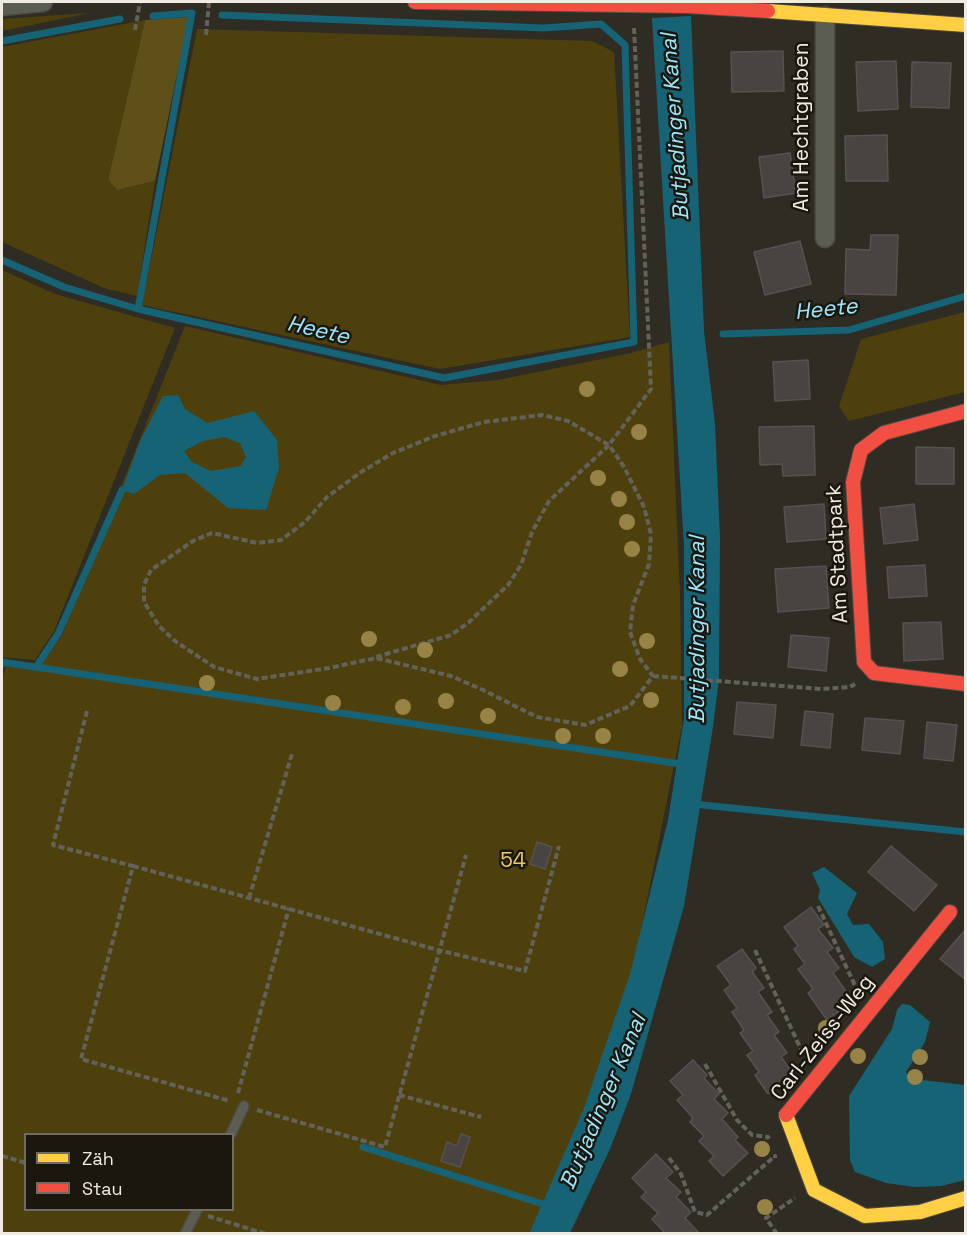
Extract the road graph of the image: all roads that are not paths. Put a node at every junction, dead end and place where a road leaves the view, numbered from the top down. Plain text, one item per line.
1 (43, 2) edge
2 (415, 2) edge
3 (633, 4) edge
4 (2, 6) edge
5 (825, 16) junction
6 (966, 25) edge
7 (825, 238) dead end
8 (966, 411) edge
9 (966, 684) edge
10 (950, 912) dead end
11 (239, 1104) road end
12 (231, 1133) edge
13 (966, 1198) edge
14 (196, 1211) edge
15 (185, 1233) edge

1 - 4 street
2 - 3 street
3 - 5 street
5 - 6 street
5 - 7 street, Am Hechtgraben
8 - 9 street, Am Stadtpark
10 - 13 street, Carl-Zeiss-Weg
11 - 12 lane
14 - 15 lane

